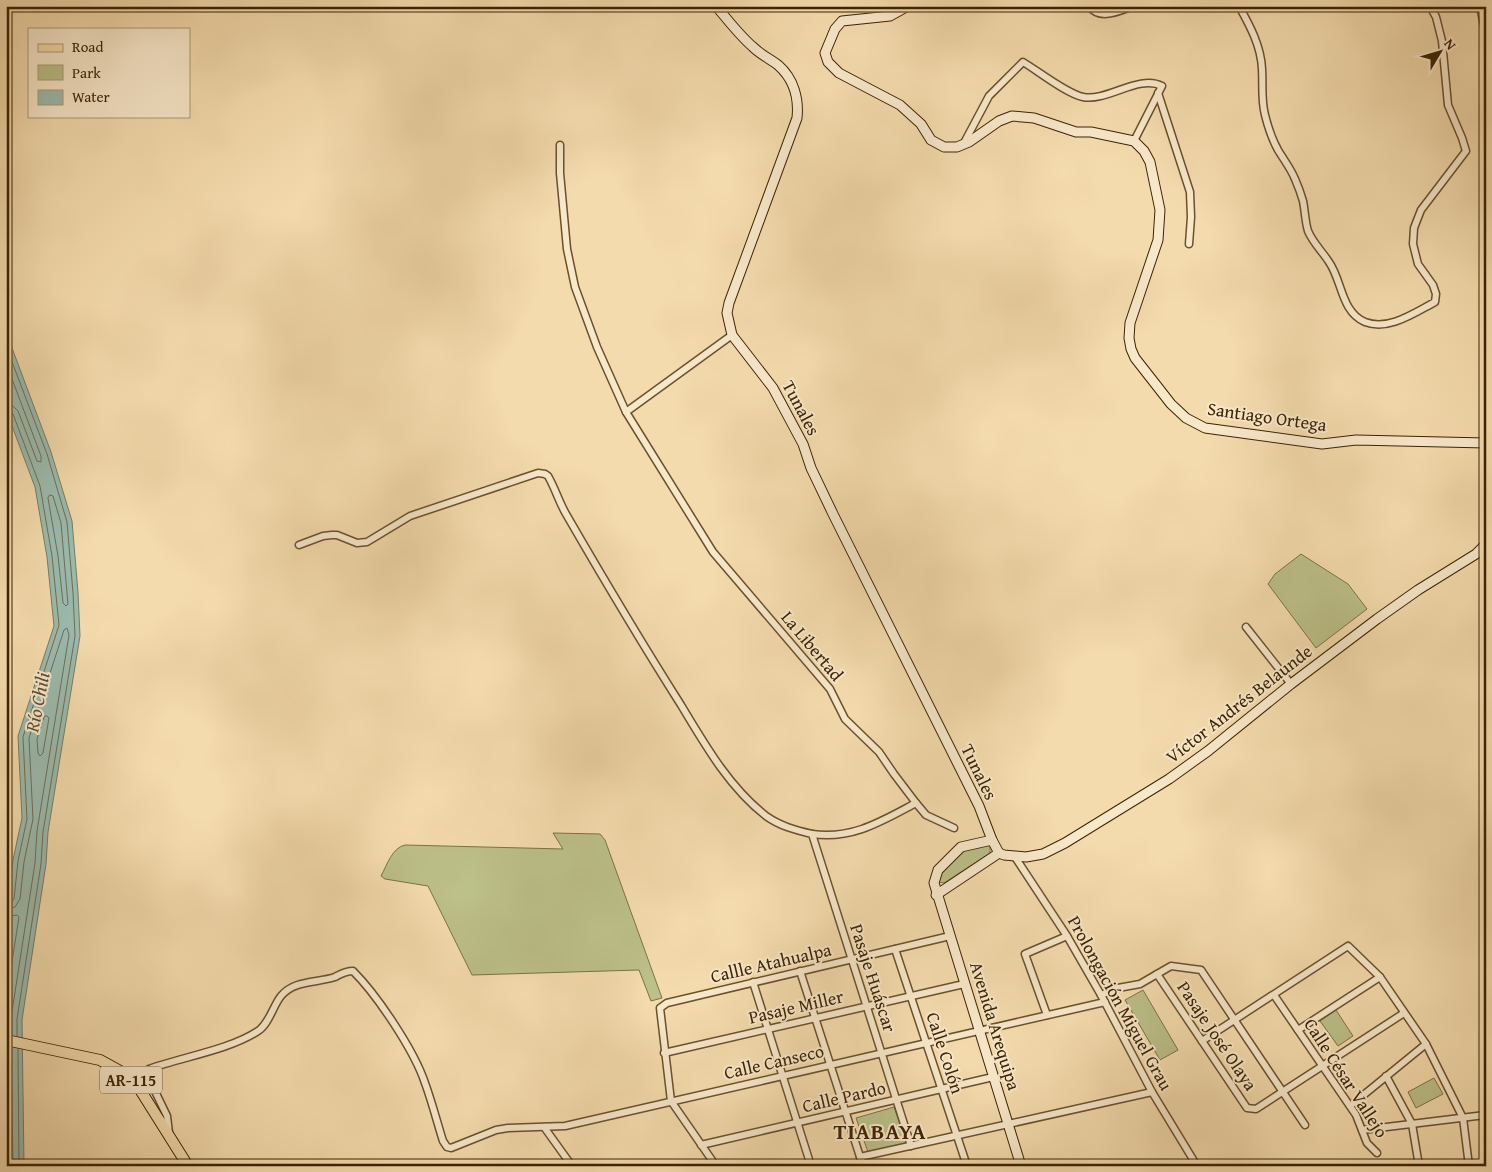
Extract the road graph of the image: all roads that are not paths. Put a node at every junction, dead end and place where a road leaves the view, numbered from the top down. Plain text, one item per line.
1 (716, 6) edge
2 (908, 6) edge
3 (1089, 6) edge
4 (1134, 6) edge
5 (1239, 6) edge
6 (1430, 6) edge
7 (1480, 6) edge
8 (1486, 35) edge
9 (1158, 93) junction
10 (1134, 141) junction
11 (964, 144) junction
12 (560, 145) dead end
13 (1189, 244) dead end
14 (732, 335) junction
15 (626, 412) junction
16 (1486, 443) edge
17 (1486, 544) edge
18 (299, 545) dead end
19 (1246, 627) dead end
20 (1292, 684) junction
21 (916, 803) junction
22 (954, 828) dead end
23 (812, 834) junction
24 (992, 840) junction
25 (999, 853) junction
26 (1015, 857) junction
27 (936, 895) junction
28 (950, 936) junction
29 (1067, 936) junction
30 (895, 949) junction
31 (852, 959) junction
32 (800, 971) junction
33 (1157, 974) junction
34 (1380, 977) junction
35 (753, 982) junction
36 (964, 984) junction
37 (1274, 994) junction
38 (1101, 995) junction
39 (911, 996) junction
40 (1105, 1002) junction
41 (867, 1006) junction
42 (1404, 1013) junction
43 (1047, 1015) junction
44 (815, 1018) junction
45 (1235, 1020) junction
46 (768, 1029) junction
47 (979, 1030) junction
48 (1298, 1030) junction
49 (6, 1040) edge
50 (1202, 1042) junction
51 (926, 1043) junction
52 (1426, 1044) junction
53 (664, 1053) junction
54 (881, 1053) junction
55 (830, 1064) junction
56 (1323, 1066) junction
57 (783, 1075) junction
58 (1386, 1076) junction
59 (993, 1078) junction
60 (942, 1090) junction
61 (1152, 1092) junction
62 (1283, 1092) junction
63 (896, 1100) junction
64 (672, 1101) junction
65 (1350, 1106) junction
66 (845, 1112) junction
67 (1485, 1116) edge
68 (1463, 1118) junction
69 (798, 1123) junction
70 (1008, 1124) junction
71 (1412, 1124) junction
72 (1306, 1125) dead end
73 (544, 1127) junction
74 (1362, 1130) junction
75 (169, 1133) junction
76 (957, 1136) junction
77 (701, 1145) junction
78 (911, 1146) junction
79 (1377, 1152) dead end
80 (860, 1157) junction
81 (188, 1166) edge
82 (572, 1166) edge
83 (716, 1166) edge
84 (811, 1166) edge
85 (863, 1166) edge
86 (967, 1166) edge
87 (1021, 1166) edge
88 (1197, 1166) edge
89 (1419, 1166) edge
90 (1469, 1166) edge

1 - 14 street, Tunales
2 - 11 street
3 - 4 street
5 - 6 street
7 - 8 street
9 - 10 street
9 - 11 street
9 - 13 street
10 - 11 street
10 - 16 street, Santiago Ortega
12 - 15 street, La Libertad
14 - 15 street
14 - 24 street, Tunales
15 - 21 street, La Libertad
17 - 20 street, Víctor Andrés Belaunde
18 - 23 street
19 - 20 street
20 - 26 street, Víctor Andrés Belaunde
21 - 22 street, La Libertad
21 - 23 street
23 - 31 street, Pasaje Huáscar
24 - 25 street
24 - 27 street, Avenida Arequipa
25 - 26 street, Víctor Andrés Belaunde
25 - 27 street
26 - 29 street, Prolongación Miguel Grau
27 - 28 street, Avenida Arequipa
28 - 30 street, Callle Atahualpa
28 - 36 street, Avenida Arequipa
29 - 38 street, Prolongación Miguel Grau
29 - 43 street
30 - 31 street, Callle Atahualpa
30 - 39 street, Calle Colón
31 - 32 street, Callle Atahualpa
31 - 41 street, Pasaje Huáscar
32 - 35 street, Callle Atahualpa
32 - 44 street
33 - 38 street
33 - 45 street
33 - 50 street, Pasaje José Olaya
34 - 37 street
34 - 42 street
34 - 48 street
35 - 46 street
35 - 53 street, Callle Atahualpa
36 - 39 street, Pasaje Miller
36 - 47 street, Avenida Arequipa
37 - 45 street
37 - 48 street, Calle César Vallejo
38 - 40 street, Prolongación Miguel Grau
39 - 41 street, Pasaje Miller
39 - 51 street, Calle Colón
40 - 43 street, Calle Canseco
40 - 61 street, Prolongación Miguel Grau
41 - 44 street, Pasaje Miller
41 - 54 street, Pasaje Huáscar
42 - 52 street
42 - 56 street
43 - 47 street, Calle Canseco
44 - 46 street, Pasaje Miller
44 - 55 street
45 - 50 street
45 - 62 street
46 - 53 street, Pasaje Miller
46 - 57 street
47 - 51 street, Calle Canseco
47 - 59 street, Avenida Arequipa
48 - 56 street, Calle César Vallejo
49 - 75 main road, AR-115
50 - 62 street, Pasaje José Olaya
51 - 54 street, Calle Canseco
51 - 60 street, Calle Colón
52 - 58 street
52 - 68 street
53 - 64 street
54 - 55 street, Calle Canseco
54 - 63 street, Pasaje Huáscar
55 - 57 street, Calle Canseco
55 - 66 street
56 - 62 street
56 - 65 street, Calle César Vallejo
57 - 64 street, Calle Canseco
57 - 69 street
58 - 65 street
58 - 71 street
59 - 60 street, Calle Pardo
59 - 70 street, Avenida Arequipa
60 - 63 street, Calle Pardo
60 - 76 street, Calle Colón
61 - 70 street
61 - 88 street, Prolongación Miguel Grau
62 - 72 street
63 - 66 street, Calle Pardo
63 - 78 street, Pasaje Huáscar
64 - 73 street, Calle Canseco
64 - 77 street
65 - 74 street, Calle César Vallejo
66 - 69 street, Calle Pardo
66 - 80 street
67 - 68 street
68 - 71 street
68 - 90 street
69 - 77 street, Calle Pardo
69 - 84 street
70 - 76 street
70 - 87 street, Avenida Arequipa
71 - 74 street
71 - 89 street
73 - 75 street, Calle Canseco
73 - 82 street
74 - 79 street, Calle César Vallejo
75 - 81 main road, AR-115
76 - 78 street
76 - 86 street, Calle Colón
77 - 83 street
78 - 80 street
80 - 85 street

